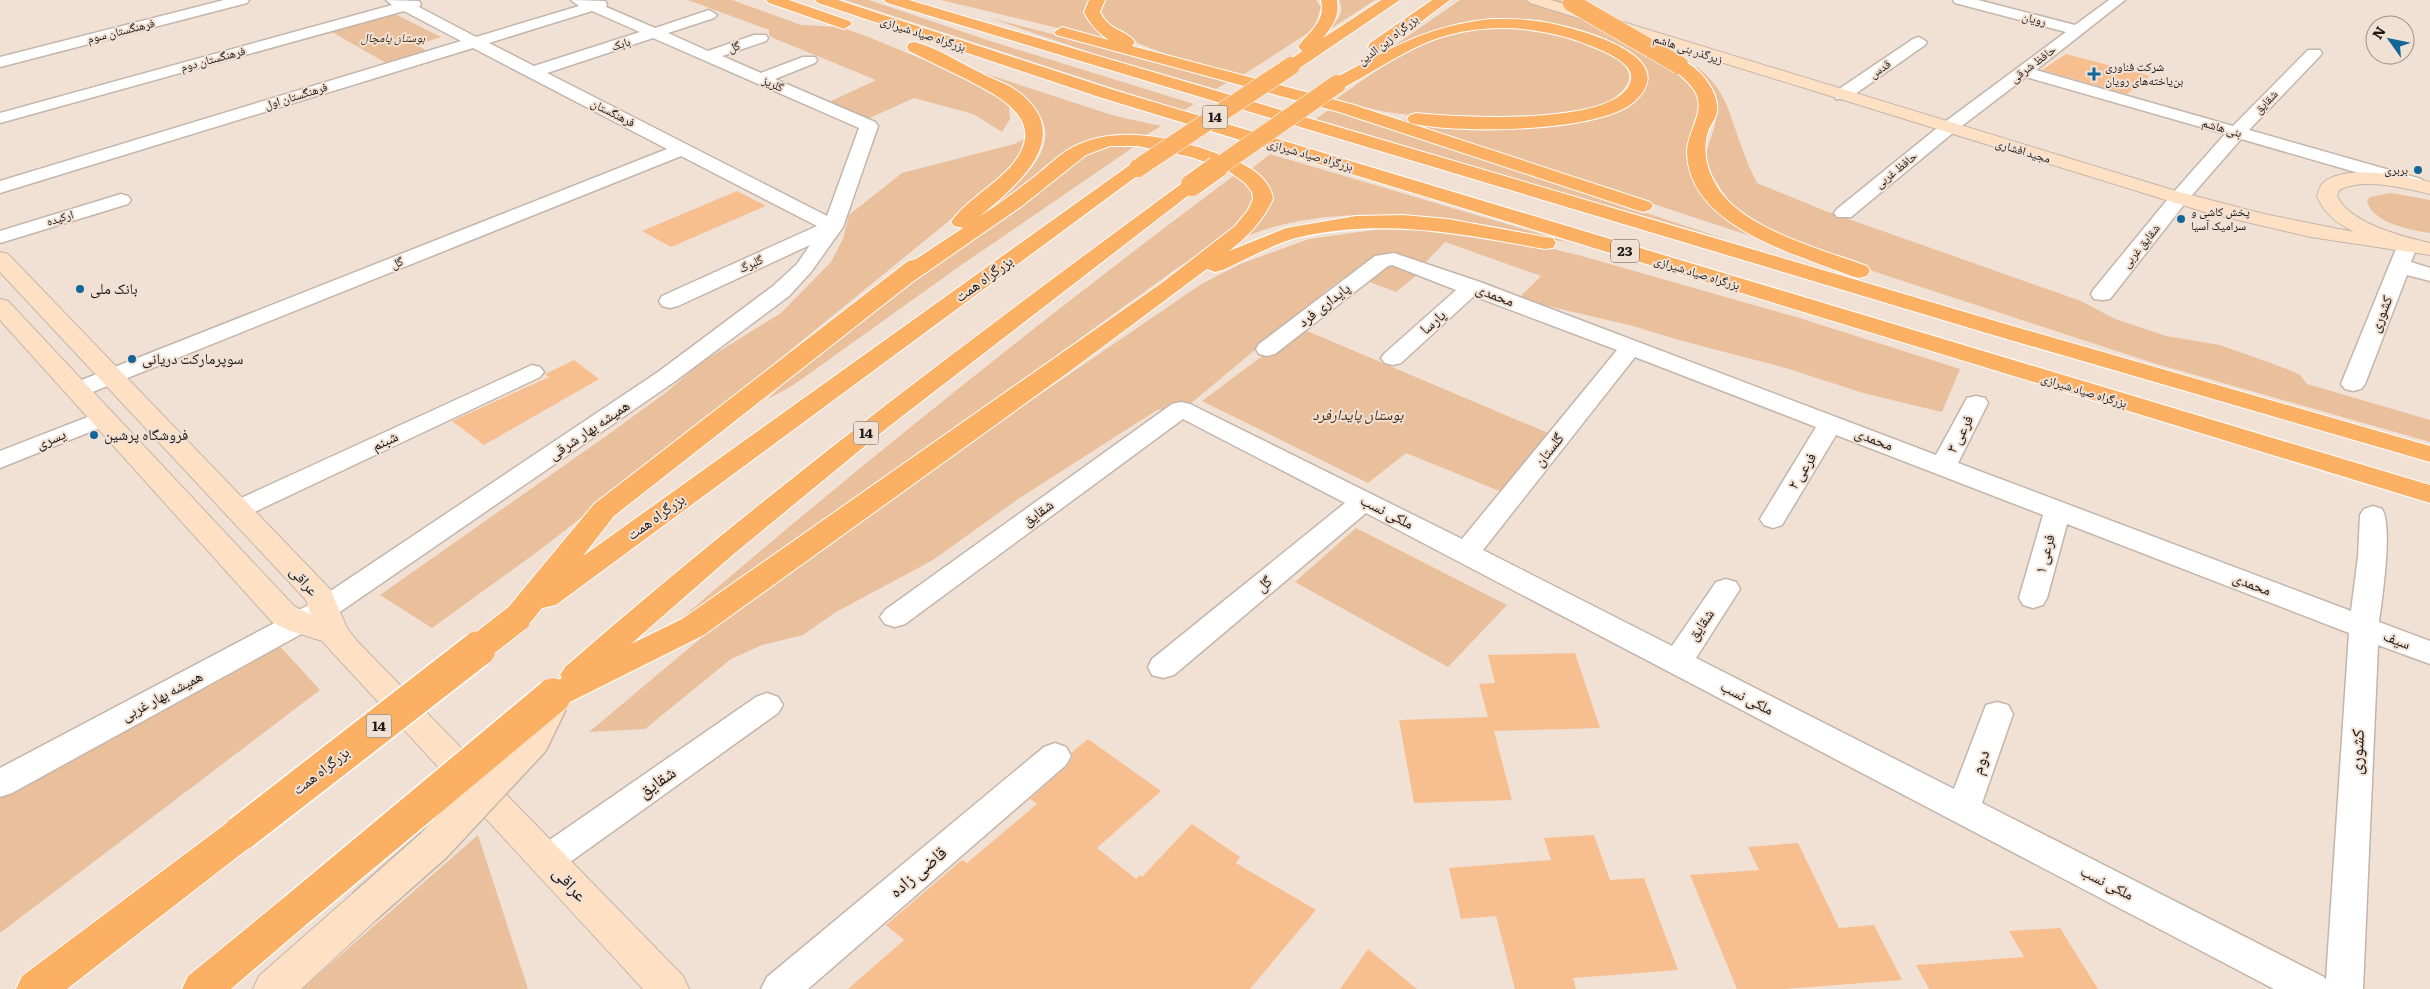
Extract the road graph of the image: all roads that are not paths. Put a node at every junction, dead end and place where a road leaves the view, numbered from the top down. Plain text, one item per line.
1 (242, 0) edge
2 (426, 0) edge
3 (613, 0) edge
4 (774, 0) edge
5 (823, 0) edge
6 (892, 0) edge
7 (929, 0) edge
8 (1098, 0) edge
9 (1329, 0) edge
10 (1392, 0) edge
11 (1442, 0) edge
12 (1535, 0) edge
13 (1960, 0) edge
14 (2118, 0) edge
15 (1570, 1) edge
16 (399, 3) edge
17 (586, 3) edge
18 (709, 15) dead end
19 (862, 30) dead end
20 (2078, 30) junction
21 (655, 33) junction
22 (760, 38) dead end
23 (475, 42) junction
24 (1919, 42) dead end
25 (2314, 53) dead end
26 (708, 56) junction
27 (1170, 59) junction
28 (809, 60) dead end
29 (0, 62) edge
30 (1291, 66) junction
31 (2023, 71) junction
32 (533, 72) junction
33 (760, 79) junction
34 (1337, 84) junction
35 (1842, 95) junction
36 (1345, 108) junction
37 (1177, 116) junction
38 (0, 118) edge
39 (1948, 128) junction
40 (2237, 132) junction
41 (683, 149) junction
42 (2298, 150) junction
43 (2342, 182) junction
44 (0, 187) edge
45 (2425, 187) edge
46 (2179, 198) junction
47 (120, 200) dead end
48 (2205, 206) junction
49 (2315, 208) junction
50 (1844, 213) dead end
51 (833, 227) junction
52 (0, 237) edge
53 (2408, 244) junction
54 (2430, 249) edge
55 (0, 260) edge
56 (1382, 260) joint
57 (2401, 266) junction
58 (2430, 275) edge
59 (903, 278) junction
60 (1472, 286) junction
61 (1171, 287) junction
62 (1752, 290) junction
63 (2102, 294) dead end
64 (670, 302) dead end
65 (0, 306) edge
66 (2001, 330) junction
67 (1631, 347) junction
68 (1267, 349) dead end
69 (1393, 358) dead end
70 (532, 372) dead end
71 (111, 376) junction
72 (2353, 384) dead end
73 (77, 390) junction
74 (1976, 403) dead end
75 (1181, 408) joint
76 (103, 418) junction
77 (1832, 423) junction
78 (2430, 454) edge
79 (0, 460) edge
80 (1943, 466) junction
81 (2430, 494) edge
82 (1364, 501) junction
83 (237, 510) junction
84 (2058, 510) junction
85 (2373, 515) dead end
86 (1773, 518) dead end
87 (1466, 553) junction
88 (1726, 589) dead end
89 (2033, 598) dead end
90 (896, 617) dead end
91 (517, 618) junction
92 (2364, 627) junction
93 (325, 628) junction
94 (2430, 653) edge
95 (1677, 662) junction
96 (1163, 668) dead end
97 (553, 696) junction
98 (767, 705) dead end
99 (1998, 714) dead end
100 (1055, 756) dead end
101 (0, 784) edge
102 (1963, 809) junction
103 (547, 860) junction
104 (36, 989) edge
105 (202, 989) edge
106 (273, 989) edge
107 (669, 989) edge
108 (780, 989) edge
109 (2311, 989) edge
110 (2344, 989) edge

1 - 29 street, فرهنگستان سوم
2 - 16 street, فرهنگستان دوم
3 - 17 street, فرهنگستان اول
4 - 19 highway
5 - 37 highway, بزرگراه صیاد شیرازی / 23
6 - 66 highway, بزرگراه صیاد شیرازی / 23
7 - 27 highway
8 - 27 highway
9 - 30 highway
10 - 30 highway, بزرگراه زین الدین / 14
11 - 34 highway, بزرگراه زین الدین / 14
12 - 35 main road, زیرگذر بنی هاشم
13 - 20 street, رویان
14 - 20 street, حافظ شرقی
15 - 66 highway, bridge
16 - 23 street, فرهنگستان
16 - 38 street, فرهنگستان دوم
17 - 21 street, گلریز
17 - 23 street, فرهنگستان اول
18 - 21 street, بابک
20 - 31 street, حافظ شرقی
21 - 26 street, گلریز
21 - 32 street, بابک
22 - 26 street, گل
23 - 32 street, فرهنگستان
23 - 44 street, فرهنگستان اول
24 - 35 street, قدس
25 - 40 street, شقایق
26 - 33 street, گلریز
27 - 36 highway
28 - 33 street
30 - 91 highway, بزرگراه همت / 14, bridge
31 - 39 street, حافظ شرقی
31 - 40 street, بنی هاشم
32 - 41 street, فرهنگستان
33 - 51 street, گلریز
34 - 36 highway
34 - 97 highway, 14, bridge
35 - 39 main road, مجید افشاری
36 - 66 highway
37 - 59 highway
37 - 62 highway, بزرگراه صیاد شیرازی / 23
39 - 46 main road, مجید افشاری
39 - 50 street, حافظ غربی
40 - 42 street, بنی هاشم
40 - 46 street, شقایق
41 - 51 street, فرهنگستان
41 - 71 street, گل
42 - 43 street
42 - 45 street, بنی هاشم
43 - 45 main road
43 - 49 main road
46 - 48 main road, مجید افشاری
46 - 63 street, شقایق غربی
47 - 52 street, ارکیده
48 - 49 main road
48 - 53 main road
49 - 53 main road
51 - 64 street, گلبرگ
51 - 93 street, همیشه بهار شرقی
53 - 54 main road
53 - 57 street, کشوری
55 - 71 main road, عراقی
56 - 60 street, محمدی
56 - 68 street, پایداری فرد
57 - 58 street
57 - 72 street, کشوری
59 - 61 highway
59 - 91 highway
60 - 67 street, محمدی
60 - 69 street, پارسا
61 - 62 highway
61 - 97 highway
62 - 81 highway, بزرگراه صیاد شیرازی / 23
65 - 73 main road, عراقی
66 - 78 highway, بزرگراه صیاد شیرازی / 23
67 - 77 street, محمدی
67 - 87 street, گلستان
70 - 83 street, شبنم
71 - 73 street
71 - 83 main road, عراقی
73 - 76 main road, عراقی
74 - 80 street, فرعی ۳
75 - 82 street, ملکی نسب
75 - 90 street, شقایق
76 - 79 street, یسری
76 - 93 main road, عراقی
77 - 80 street, محمدی
77 - 86 street, فرعی ۲
80 - 84 street, محمدی
82 - 87 street, ملکی نسب
82 - 96 street, گل
83 - 93 main road, عراقی
84 - 89 street, فرعی ۱
84 - 92 street, محمدی
85 - 92 street, کشوری
87 - 95 street, ملکی نسب
88 - 95 street, شقایق
91 - 104 highway, بزرگراه همت / 14, bridge
92 - 94 street, سیف
92 - 110 street, کشوری
93 - 101 street, همیشه بهار غربی
93 - 103 main road, عراقی
95 - 102 street, ملکی نسب
97 - 105 highway, 14, bridge
97 - 106 main road, bridge
98 - 103 street, شقایق
99 - 102 street, دوم
100 - 108 street, قاضی زاده
102 - 109 street, ملکی نسب
103 - 107 main road, عراقی

